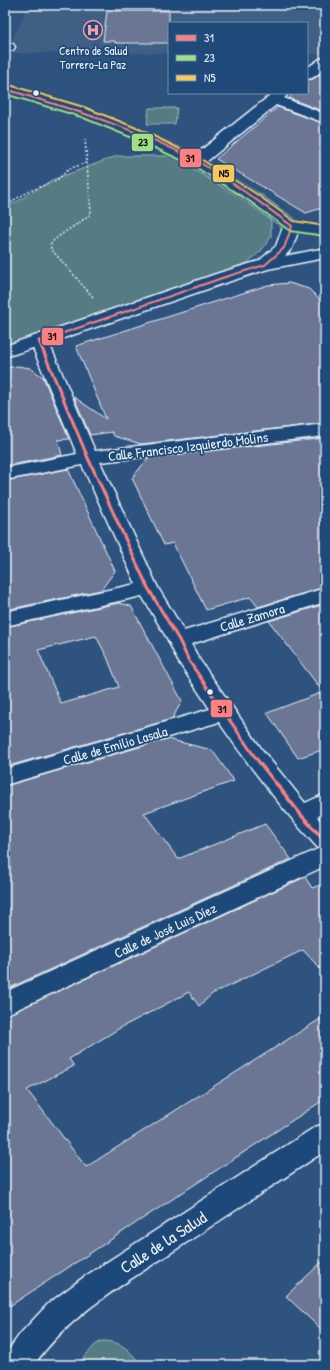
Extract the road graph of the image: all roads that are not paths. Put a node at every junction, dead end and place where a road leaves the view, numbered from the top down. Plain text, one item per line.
1 (324, 64) edge
2 (308, 74) edge
3 (5, 89) edge
4 (278, 96) edge
5 (325, 119) edge
6 (196, 162) junction
7 (292, 226) junction
8 (325, 231) edge
9 (325, 253) edge
10 (265, 265) junction
11 (39, 340) junction
12 (5, 352) edge
13 (325, 430) edge
14 (88, 458) junction
15 (5, 474) edge
16 (148, 588) junction
17 (325, 596) edge
18 (5, 619) edge
19 (179, 640) junction
20 (224, 713) junction
21 (5, 777) edge
22 (325, 804) edge
23 (301, 815) junction
24 (325, 842) edge
25 (325, 856) edge
26 (5, 1004) edge
27 (325, 1136) edge
28 (16, 1365) edge

1 - 2 street
3 - 6 street
4 - 5 street
4 - 6 street
6 - 7 street
7 - 8 street
7 - 10 street
9 - 10 street
10 - 11 street
11 - 12 street
11 - 14 street
13 - 14 street, Calle Francisco Izquierdo Molins
14 - 15 street, Calle Francisco Izquierdo Molins
14 - 16 street
16 - 18 street
16 - 19 street
17 - 19 street, Calle Zamora
19 - 20 street
20 - 21 street, Calle de Emilio Lasala
20 - 23 street
22 - 23 street
23 - 24 street
25 - 26 street, Calle de José Luis Díez
27 - 28 street, Calle de la Salud

